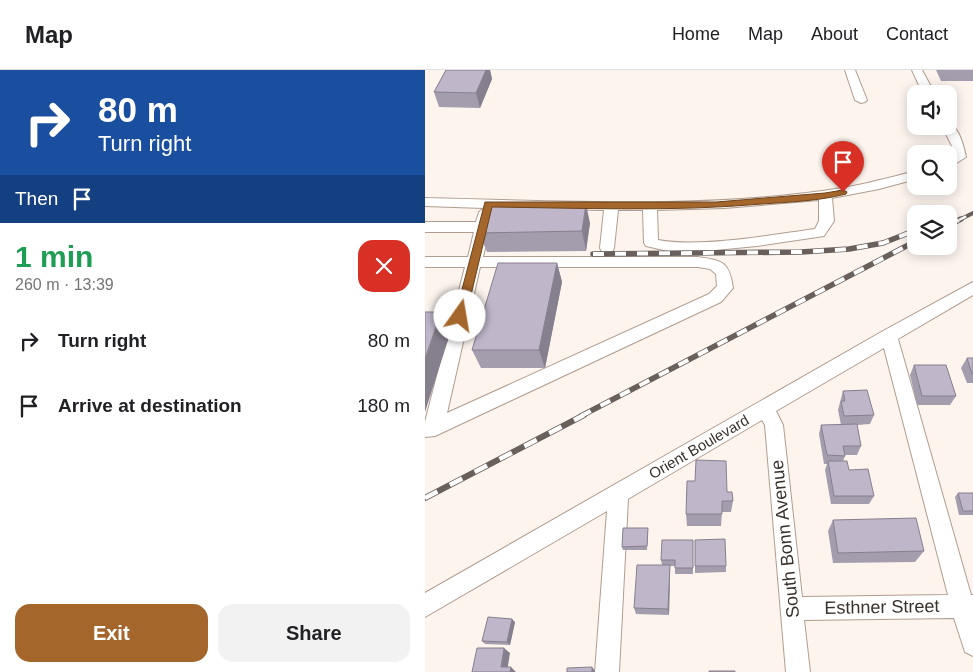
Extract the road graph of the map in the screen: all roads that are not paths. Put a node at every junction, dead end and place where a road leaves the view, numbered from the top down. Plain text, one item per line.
1 (850, 70) edge
2 (917, 70) edge
3 (924, 85) edge
4 (861, 100) dead end
5 (953, 135) edge
6 (957, 158) edge
7 (907, 179) edge
8 (825, 196) junction
9 (425, 202) edge
10 (488, 204) junction
11 (611, 206) junction
12 (650, 206) junction
13 (425, 227) edge
14 (482, 227) junction
15 (607, 248) dead end
16 (473, 261) junction
17 (425, 262) edge
18 (973, 288) edge
19 (889, 336) junction
20 (765, 408) junction
21 (430, 429) edge
22 (618, 494) junction
23 (425, 606) edge
24 (968, 606) edge
25 (792, 609) junction
26 (973, 644) edge
27 (607, 672) edge
28 (798, 672) edge

1 - 4 street
2 - 3 street
5 - 6 street
7 - 8 street
8 - 12 street
8 - 12 street
9 - 10 street
10 - 11 street
10 - 14 street
11 - 12 street
11 - 15 street
13 - 14 street
14 - 16 street
16 - 17 street
16 - 21 street
16 - 21 street
18 - 19 street, Orient Boulevard
19 - 20 street, Orient Boulevard
19 - 24 street
20 - 22 street, Orient Boulevard
20 - 25 street, South Bonn Avenue
22 - 23 street, Orient Boulevard
22 - 27 street
24 - 25 street, Esthner Street
24 - 26 street
25 - 28 street, South Bonn Avenue

